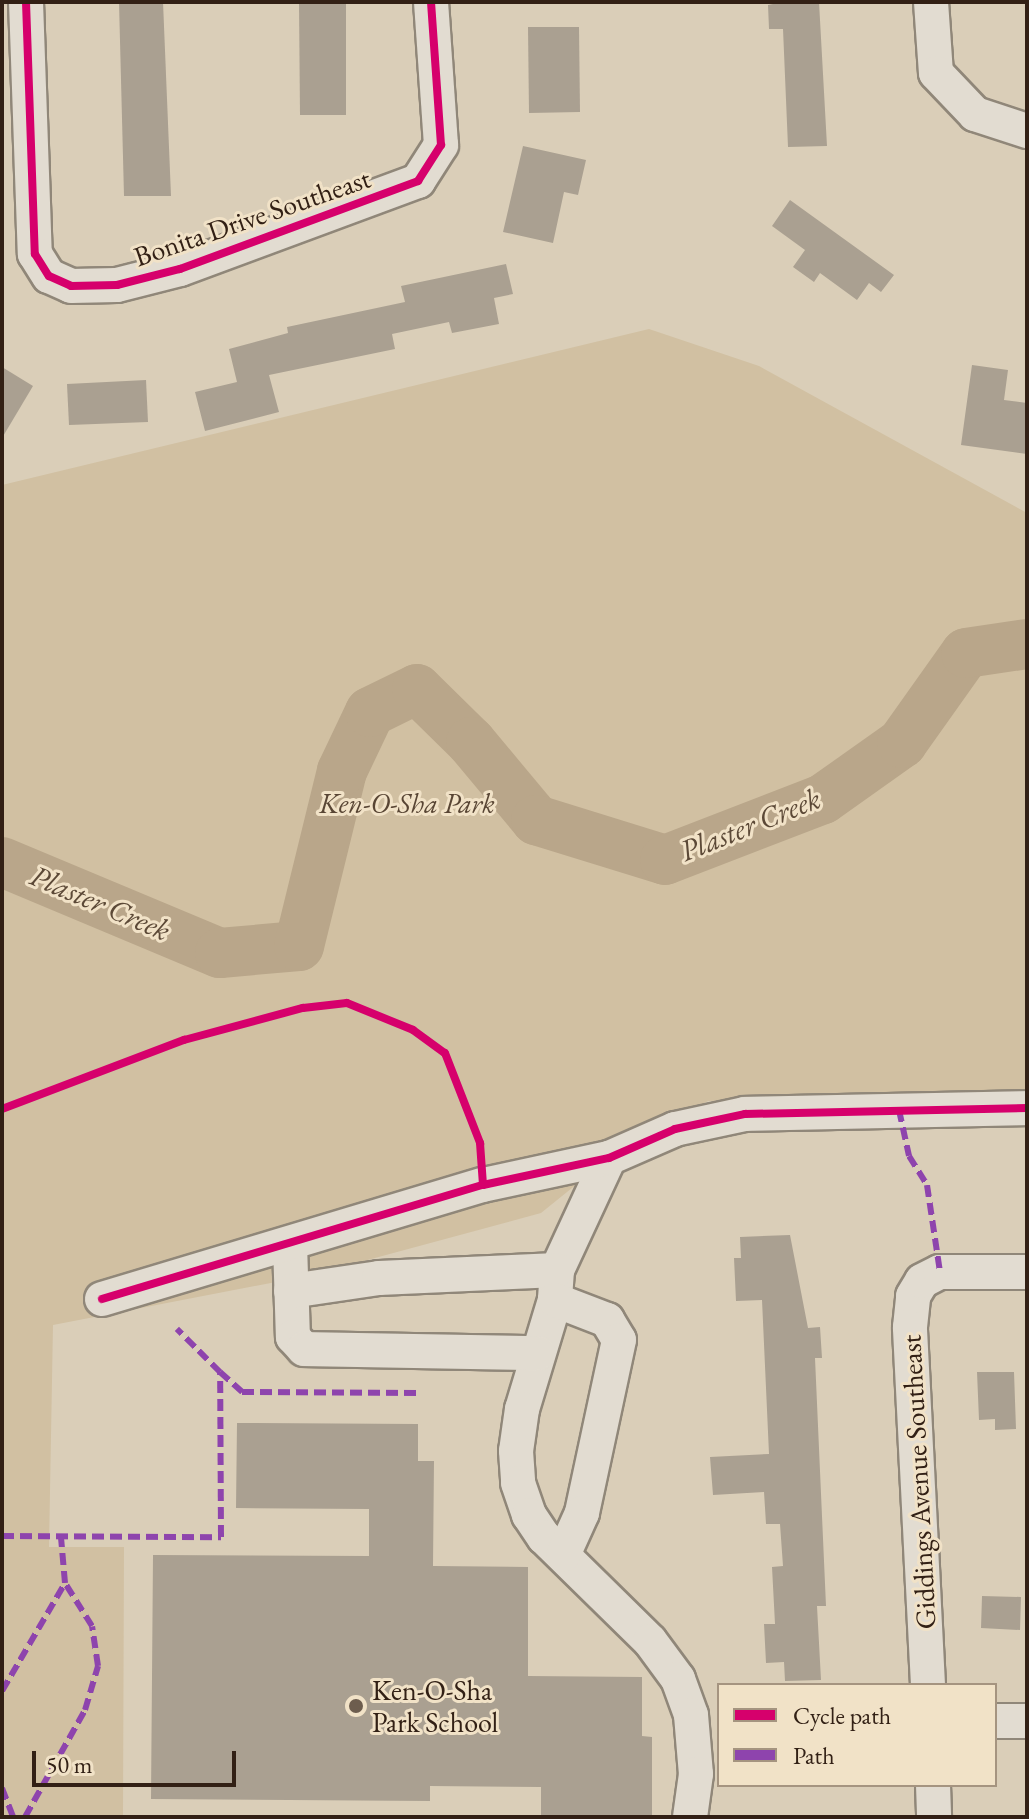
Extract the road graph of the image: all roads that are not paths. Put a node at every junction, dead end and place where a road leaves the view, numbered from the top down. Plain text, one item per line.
1 (26, 2) edge
2 (431, 2) edge
3 (931, 2) edge
4 (1027, 131) edge
5 (1027, 1108) edge
6 (609, 1158) junction
7 (290, 1244) junction
8 (1027, 1272) edge
9 (556, 1285) junction
10 (291, 1291) junction
11 (102, 1299) dead end
12 (538, 1353) junction
13 (563, 1555) junction
14 (928, 1683) edge
15 (997, 1721) edge
16 (1027, 1721) edge
17 (933, 1787) edge
18 (690, 1817) edge
19 (934, 1817) edge

1 - 2 street, Bonita Drive Southeast
3 - 4 street
5 - 6 street
6 - 7 street
6 - 9 street
7 - 10 street
7 - 11 street
8 - 14 street, Giddings Avenue Southeast
9 - 10 street
9 - 12 street
9 - 13 street
10 - 12 street
12 - 13 street
13 - 18 street
15 - 16 street
17 - 19 street

